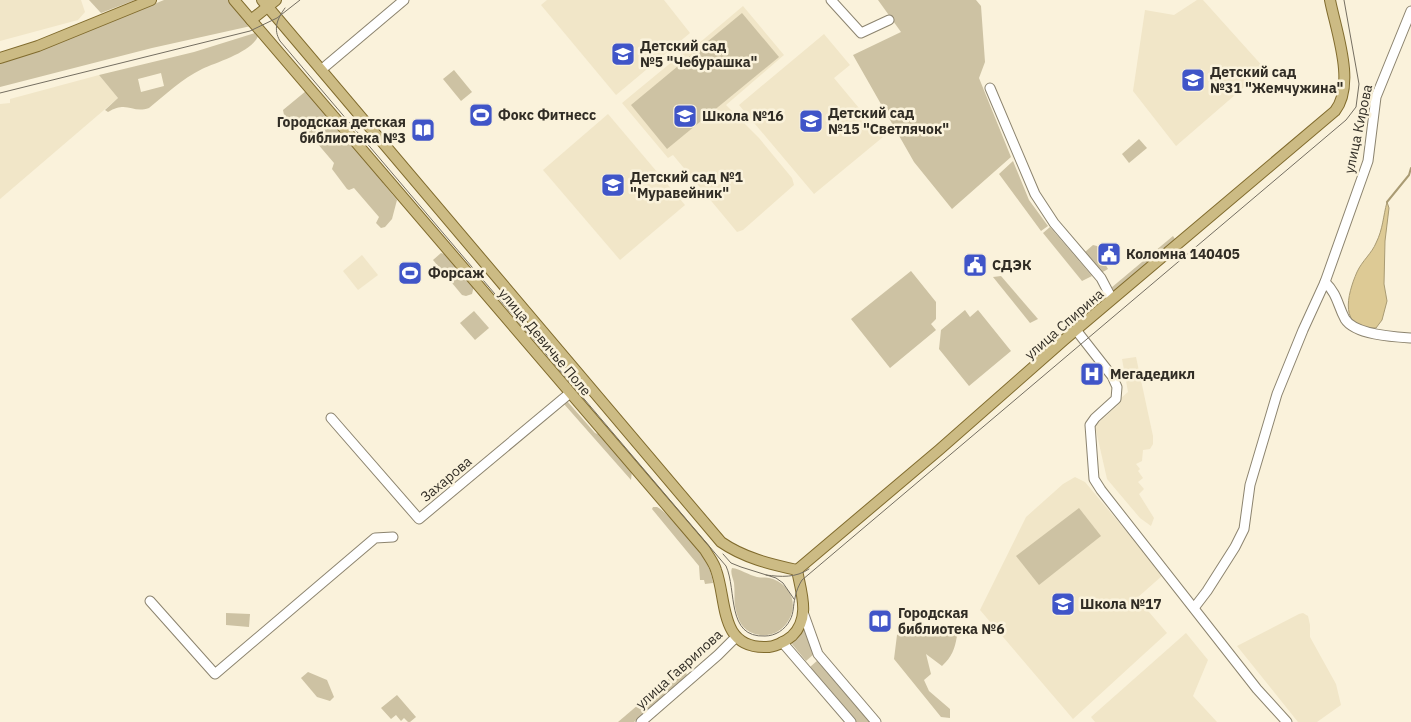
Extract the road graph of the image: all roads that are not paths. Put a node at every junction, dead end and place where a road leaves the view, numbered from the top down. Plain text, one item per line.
1 (150, 0) edge
2 (234, 0) edge
3 (276, 0) edge
4 (404, 0) edge
5 (832, 0) edge
6 (1330, 0) edge
7 (268, 7) edge
8 (1411, 11) edge
9 (251, 20) junction
10 (889, 20) dead end
11 (0, 58) edge
12 (321, 70) junction
13 (990, 88) dead end
14 (1325, 282) junction
15 (1112, 299) junction
16 (1076, 330) junction
17 (1411, 338) edge
18 (570, 393) junction
19 (331, 418) dead end
20 (393, 538) dead end
21 (797, 570) junction
22 (150, 600) dead end
23 (1194, 608) junction
24 (804, 612) junction
25 (736, 637) junction
26 (782, 642) junction
27 (642, 722) edge
28 (851, 722) edge
29 (876, 722) edge
30 (1287, 722) edge

1 - 11 main road
2 - 9 main road, улица Девичье Поле
3 - 7 main road
4 - 12 street
5 - 10 street
6 - 15 main road, улица Спирина
7 - 9 main road
7 - 12 main road, улица Девичье Поле
8 - 14 street, улица Кирова
9 - 18 main road, улица Девичье Поле
12 - 21 main road, улица Девичье Поле
13 - 15 street
14 - 17 street
14 - 23 street, улица Кирова
15 - 16 main road, улица Спирина
16 - 21 main road, улица Спирина
16 - 23 street
18 - 19 street, Захарова
18 - 25 main road, улица Девичье Поле
20 - 22 street
21 - 24 main road
23 - 30 street
24 - 26 main road
24 - 29 street
25 - 26 main road
25 - 27 street, улица Гаврилова
26 - 28 street

